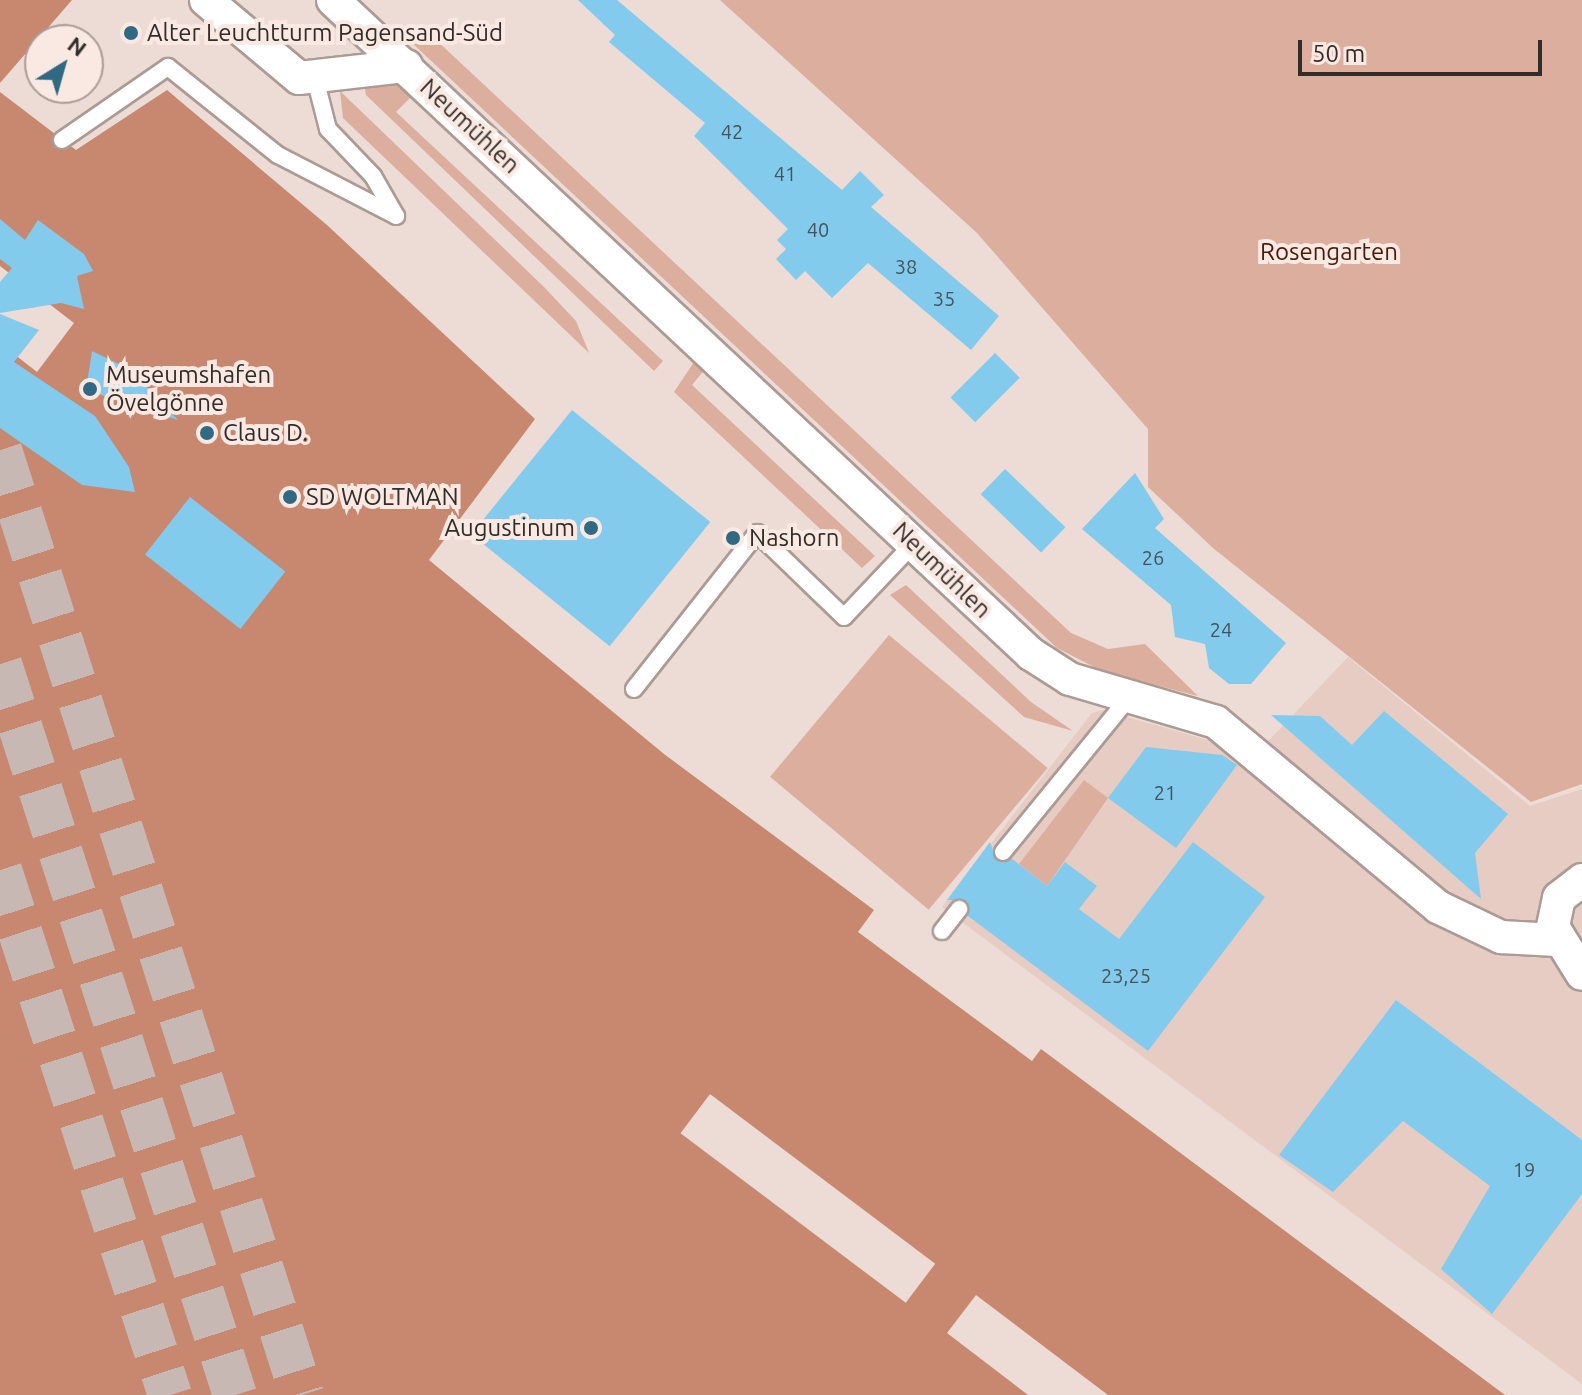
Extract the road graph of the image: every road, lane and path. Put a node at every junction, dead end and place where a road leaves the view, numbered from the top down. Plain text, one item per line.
1 (206, 0) edge
2 (333, 0) edge
3 (406, 66) junction
4 (315, 78) junction
5 (62, 140) dead end
6 (914, 543) junction
7 (634, 689) dead end
8 (1128, 699) junction
9 (1003, 852) dead end
10 (1582, 880) edge
11 (959, 909) dead end
12 (942, 931) dead end
13 (1556, 940) junction
14 (1582, 974) edge

1 - 4 street
2 - 3 street, Neumühlen
3 - 4 street, Neumühlen
3 - 6 street, Neumühlen
4 - 5 lane
6 - 7 lane
6 - 8 street, Neumühlen
8 - 9 lane
8 - 13 street, Neumühlen
10 - 13 street
11 - 12 lane
13 - 14 street

